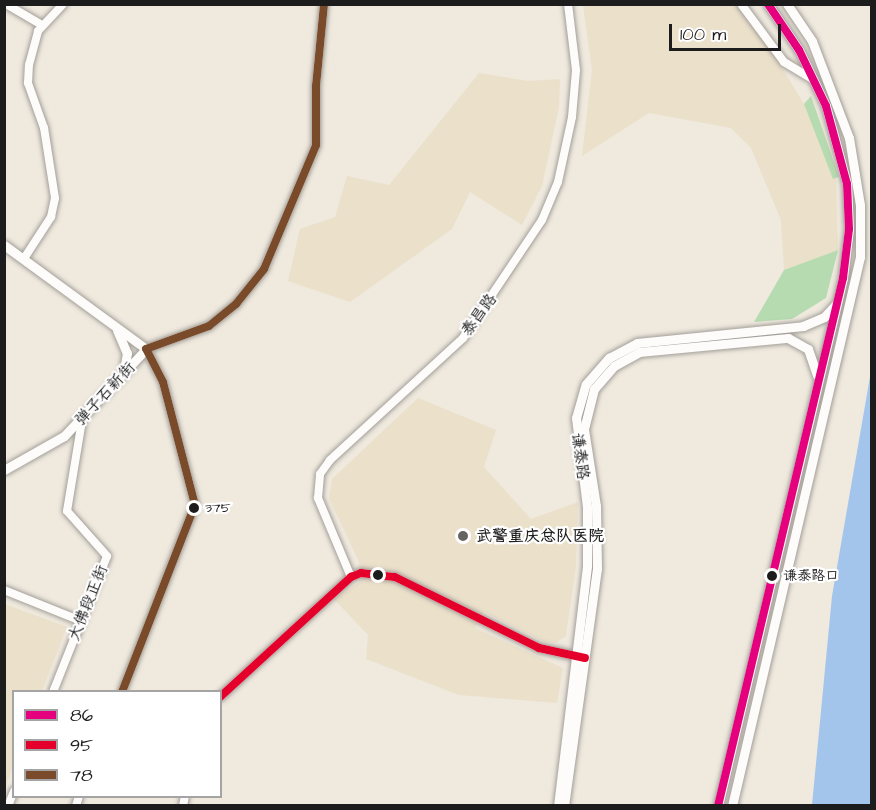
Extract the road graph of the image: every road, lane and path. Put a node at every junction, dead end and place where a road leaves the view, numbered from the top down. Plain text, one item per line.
1 (6, 4) edge
2 (63, 4) edge
3 (324, 4) edge
4 (568, 4) edge
5 (741, 4) edge
6 (768, 4) edge
7 (788, 4) edge
8 (42, 25) junction
9 (815, 81) junction
10 (4, 245) edge
11 (25, 257) junction
12 (837, 302) junction
13 (114, 325) junction
14 (146, 349) junction
15 (123, 375) junction
16 (818, 378) junction
17 (82, 420) junction
18 (4, 470) edge
19 (797, 527) junction
20 (781, 532) junction
21 (772, 570) junction
22 (351, 577) junction
23 (4, 590) edge
24 (81, 621) junction
25 (770, 640) junction
26 (581, 657) junction
27 (54, 690) edge
28 (123, 690) edge
29 (222, 695) edge
30 (558, 806) edge
31 (564, 806) edge
32 (718, 806) edge
33 (732, 806) edge

1 - 8 street
2 - 8 street
3 - 14 street
4 - 22 street, 泰昌路
5 - 9 street
6 - 9 main road
7 - 19 main road
8 - 11 street
9 - 12 main road
10 - 11 main road, 弹子石新街
11 - 13 main road, 弹子石新街
12 - 16 main road
12 - 26 main road, 谦泰路
13 - 14 main road, 弹子石新街
13 - 15 main road
14 - 15 main road, 弹子石新街
14 - 28 street
15 - 17 main road, 弹子石新街
16 - 20 main road
16 - 26 main road, 谦泰路
17 - 18 main road, 弹子石新街
17 - 24 street, 大佛段正街
19 - 20 main road
19 - 25 main road
20 - 21 main road
21 - 25 main road
21 - 32 main road
22 - 26 street
22 - 29 street
23 - 24 street
24 - 27 street, 大佛段正街
25 - 33 main road
26 - 30 main road, 谦泰路
26 - 31 main road, 谦泰路

